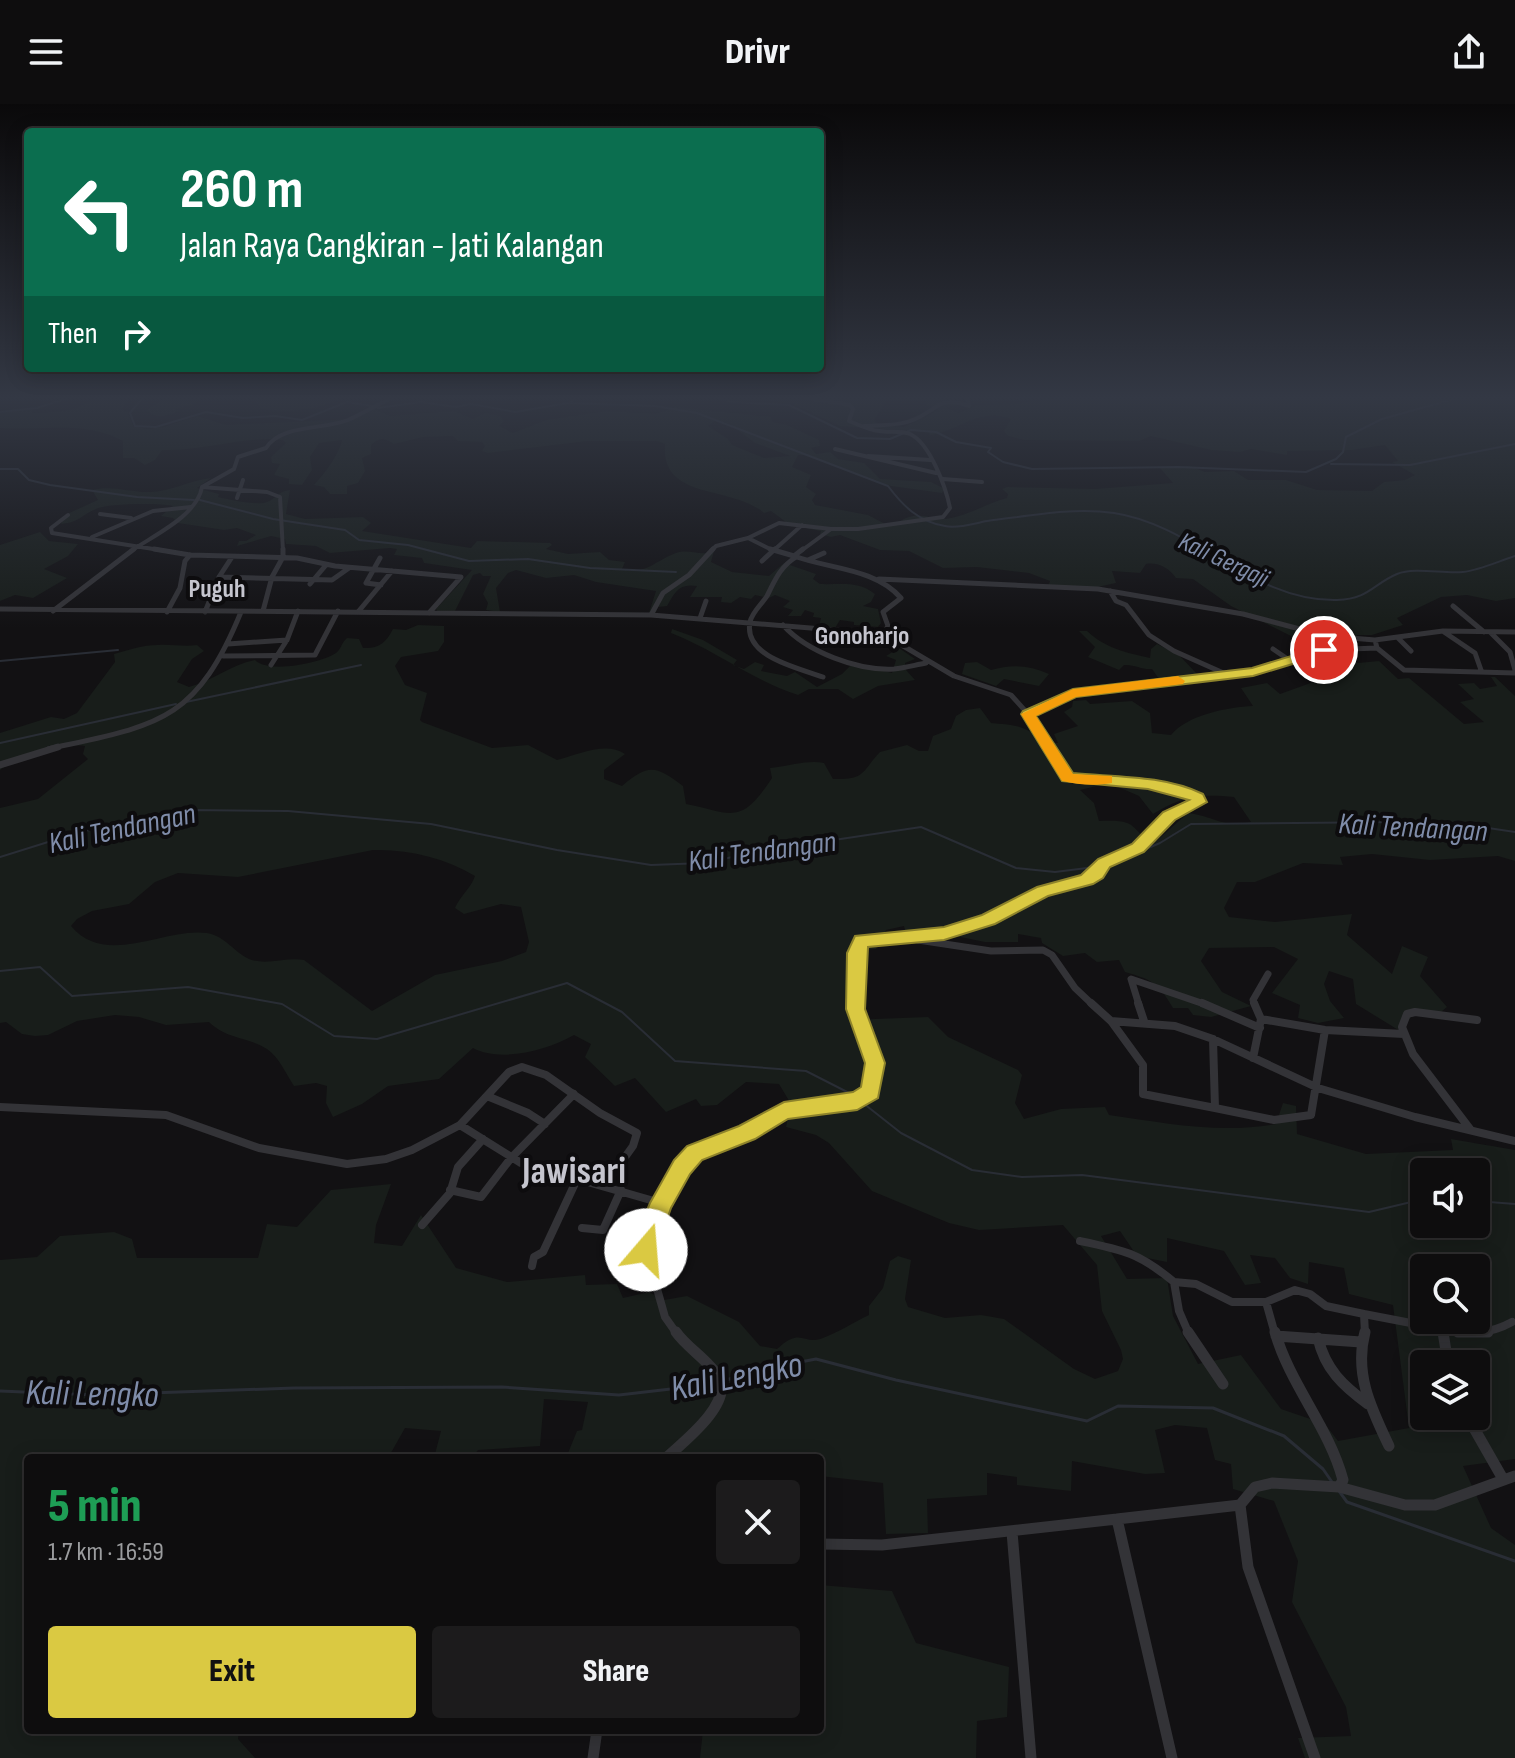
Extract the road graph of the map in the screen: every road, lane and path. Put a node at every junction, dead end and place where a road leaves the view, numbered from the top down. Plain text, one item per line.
1 (225, 474) edge
2 (937, 474) edge
3 (943, 479) junction
4 (243, 480) dead end
5 (982, 482) dead end
6 (202, 487) junction
7 (238, 490) junction
8 (237, 498) dead end
9 (191, 507) junction
10 (100, 514) dead end
11 (68, 515) dead end
12 (134, 518) junction
13 (802, 525) junction
14 (831, 529) junction
15 (90, 538) junction
16 (748, 538) junction
17 (136, 548) junction
18 (773, 551) junction
19 (824, 553) dead end
20 (190, 555) junction
21 (795, 556) junction
22 (232, 557) junction
23 (283, 557) junction
24 (380, 558) dead end
25 (807, 560) junction
26 (762, 561) dead end
27 (326, 565) junction
28 (350, 567) junction
29 (375, 569) junction
30 (392, 571) junction
31 (219, 577) junction
32 (272, 577) junction
33 (314, 578) junction
34 (877, 579) junction
35 (310, 584) dead end
36 (381, 585) junction
37 (1110, 591) junction
38 (706, 601) dead end
39 (1453, 606) dead end
40 (0, 609) edge
41 (53, 611) junction
42 (263, 611) junction
43 (298, 611) junction
44 (338, 611) junction
45 (167, 612) junction
46 (205, 612) junction
47 (241, 612) junction
48 (358, 612) junction
49 (429, 613) junction
50 (651, 615) junction
51 (700, 618) junction
52 (750, 622) junction
53 (783, 625) junction
54 (1443, 631) junction
55 (1487, 632) junction
56 (1515, 632) edge
57 (883, 634) junction
58 (1398, 638) junction
59 (287, 640) junction
60 (1375, 640) junction
61 (228, 644) junction
62 (1377, 648) junction
63 (1273, 649) dead end
64 (1411, 651) dead end
65 (279, 654) junction
66 (223, 656) junction
67 (1289, 660) junction
68 (928, 662) junction
69 (271, 665) dead end
70 (1481, 670) junction
71 (1515, 672) edge
72 (1228, 675) junction
73 (823, 677) dead end
74 (1028, 714) junction
75 (0, 765) edge
76 (908, 939) junction
77 (1268, 974) dead end
78 (1477, 1020) dead end
79 (1111, 1021) junction
80 (1144, 1021) junction
81 (1261, 1024) junction
82 (1325, 1030) junction
83 (1404, 1034) junction
84 (1213, 1039) junction
85 (1253, 1058) junction
86 (1318, 1088) junction
87 (574, 1094) junction
88 (487, 1096) junction
89 (0, 1107) edge
90 (1215, 1108) junction
91 (545, 1124) junction
92 (460, 1125) junction
93 (1470, 1129) junction
94 (483, 1139) junction
95 (1515, 1141) edge
96 (511, 1158) junction
97 (578, 1177) junction
98 (605, 1185) junction
99 (450, 1190) junction
100 (621, 1190) junction
101 (661, 1203) junction
102 (422, 1225) dead end
103 (582, 1228) dead end
104 (1080, 1241) dead end
105 (532, 1266) dead end
106 (1174, 1282) junction
107 (1266, 1302) junction
108 (1364, 1314) junction
109 (1512, 1322) dead end
110 (1410, 1323) edge
111 (1490, 1333) edge
112 (1276, 1336) junction
113 (1318, 1338) junction
114 (1361, 1342) junction
115 (1223, 1384) dead end
116 (1368, 1404) junction
117 (1476, 1430) edge
118 (1389, 1446) dead end
119 (670, 1454) edge
120 (1509, 1478) edge
121 (1337, 1488) junction
122 (1240, 1505) junction
123 (1117, 1519) junction
124 (1012, 1532) junction
125 (824, 1544) edge
126 (596, 1734) edge
127 (593, 1758) edge
128 (1031, 1758) edge
129 (1172, 1758) edge
130 (1315, 1758) edge

1 - 6 street
2 - 3 street
3 - 5 street
3 - 14 street
4 - 7 street
6 - 7 street
6 - 9 street
7 - 8 street
7 - 23 street
9 - 12 street
9 - 17 street
10 - 12 street
11 - 15 street
12 - 15 street
13 - 14 street
13 - 16 street
13 - 18 street
14 - 21 street
15 - 17 street
16 - 18 street
16 - 50 street
17 - 20 street
17 - 41 street
18 - 21 street
18 - 26 street
19 - 25 street
20 - 22 street
20 - 45 street
21 - 25 street
21 - 52 street
22 - 23 street
22 - 31 street
23 - 27 street
23 - 32 street
24 - 29 street
25 - 34 street
27 - 28 street
27 - 33 street
28 - 29 street
28 - 33 street
29 - 30 street
29 - 36 street
30 - 36 street
30 - 49 street
31 - 32 street
31 - 46 street
32 - 33 street
32 - 42 street
33 - 35 street
34 - 37 street
34 - 57 street
36 - 48 street
37 - 60 street
37 - 72 street
38 - 51 street
39 - 55 street
40 - 41 street
41 - 45 street
42 - 43 street
42 - 47 street
43 - 44 street
43 - 59 street
44 - 48 street
44 - 65 street
45 - 46 street
46 - 47 street
47 - 61 street
48 - 49 street
49 - 50 street
50 - 51 street
51 - 52 street
52 - 53 street
52 - 73 street
53 - 57 street
53 - 68 street
54 - 55 street
54 - 58 street
54 - 70 street
55 - 56 street
55 - 71 street
57 - 68 street
58 - 60 street
58 - 64 street
59 - 61 street
59 - 65 street
60 - 62 street
61 - 66 street
62 - 67 street
62 - 70 street
63 - 67 street
65 - 66 street
65 - 69 street
66 - 75 street
67 - 72 street
68 - 74 street
70 - 71 street
72 - 74 street
74 - 76 street
76 - 79 street
76 - 101 street
77 - 81 street
78 - 83 street
79 - 80 street
79 - 90 street
80 - 81 street
80 - 84 street
81 - 82 street
81 - 85 street
82 - 83 street
82 - 86 street
83 - 93 street
84 - 85 street
84 - 90 street
85 - 86 street
86 - 90 street
86 - 93 street
87 - 88 street
87 - 91 street
87 - 98 street
88 - 91 street
88 - 92 street
89 - 92 street
91 - 96 street
92 - 94 street
93 - 95 street
94 - 96 street
94 - 99 street
96 - 97 street
96 - 99 street
97 - 98 street
97 - 105 street
98 - 100 street
99 - 102 street
100 - 101 street
100 - 103 street
101 - 119 street
104 - 106 street
106 - 107 street
106 - 115 street
107 - 108 street
107 - 112 street
108 - 110 street
108 - 114 street
109 - 111 street
112 - 113 street
112 - 121 street
113 - 114 street
113 - 116 street
114 - 116 street
116 - 118 street
117 - 120 street
120 - 121 street
121 - 122 street
122 - 123 street
122 - 130 street
123 - 124 street
123 - 129 street
124 - 125 street
124 - 128 street
126 - 127 street

